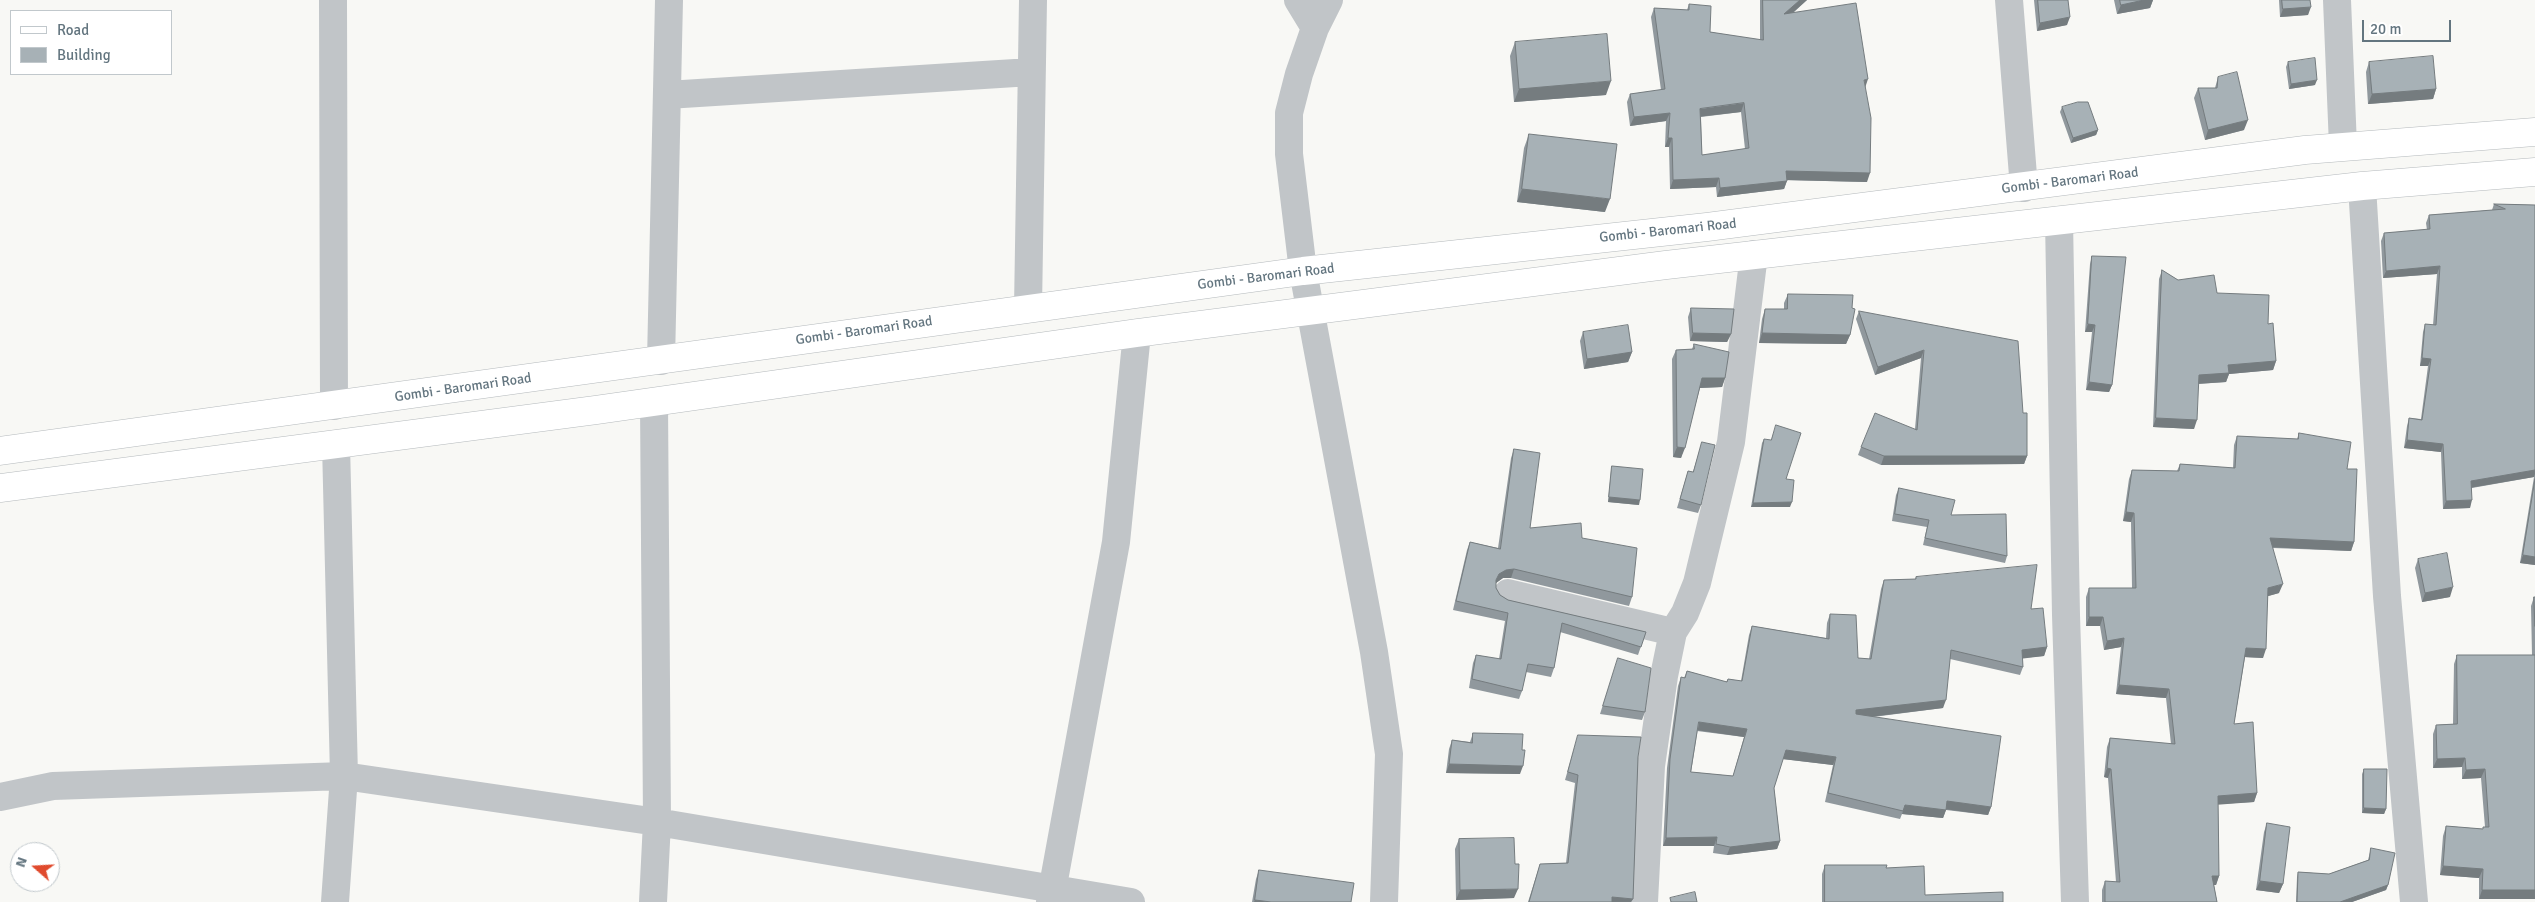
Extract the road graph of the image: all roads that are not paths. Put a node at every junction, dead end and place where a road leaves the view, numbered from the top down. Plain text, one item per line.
1 (333, 0) edge
2 (669, 0) edge
3 (1033, 0) edge
4 (1298, 0) edge
5 (1329, 0) edge
6 (2009, 0) edge
7 (2337, 0) edge
8 (1314, 28) junction
9 (1031, 72) junction
10 (667, 94) junction
11 (2535, 132) edge
12 (2343, 146) junction
13 (2535, 172) edge
14 (2362, 186) junction
15 (2024, 188) junction
16 (2059, 220) junction
17 (1754, 254) junction
18 (1304, 271) junction
19 (1028, 308) junction
20 (1311, 312) junction
21 (1136, 334) junction
22 (661, 361) junction
23 (654, 402) junction
24 (334, 406) junction
25 (336, 444) junction
26 (0, 451) edge
27 (0, 488) edge
28 (1508, 593) dead end
29 (1673, 632) junction
30 (344, 776) junction
31 (0, 797) edge
32 (657, 822) junction
33 (1051, 896) edge
34 (335, 902) edge
35 (653, 902) edge
36 (1131, 902) edge
37 (1384, 902) edge
38 (1644, 902) edge
39 (2075, 902) edge
40 (2414, 902) edge

1 - 24 street
2 - 10 street
3 - 9 street
4 - 8 street
5 - 8 street
6 - 15 street
7 - 12 street
8 - 18 street
9 - 10 street
9 - 19 street
10 - 22 street
11 - 12 main road, Gombi - Baromari Road
12 - 15 main road, Gombi - Baromari Road
13 - 14 main road
14 - 16 main road
14 - 40 street
15 - 18 main road, Gombi - Baromari Road
16 - 17 main road
16 - 39 street
17 - 20 main road
17 - 29 street
18 - 19 main road, Gombi - Baromari Road
18 - 20 street
19 - 22 main road, Gombi - Baromari Road
20 - 21 main road
20 - 37 street
21 - 23 main road
21 - 33 street
22 - 24 main road, Gombi - Baromari Road
23 - 25 main road
23 - 32 street
24 - 26 main road, Gombi - Baromari Road
25 - 27 main road
25 - 30 street
28 - 29 street
29 - 38 street
30 - 31 street
30 - 32 street
30 - 34 street
32 - 33 street
32 - 35 street
33 - 36 street

